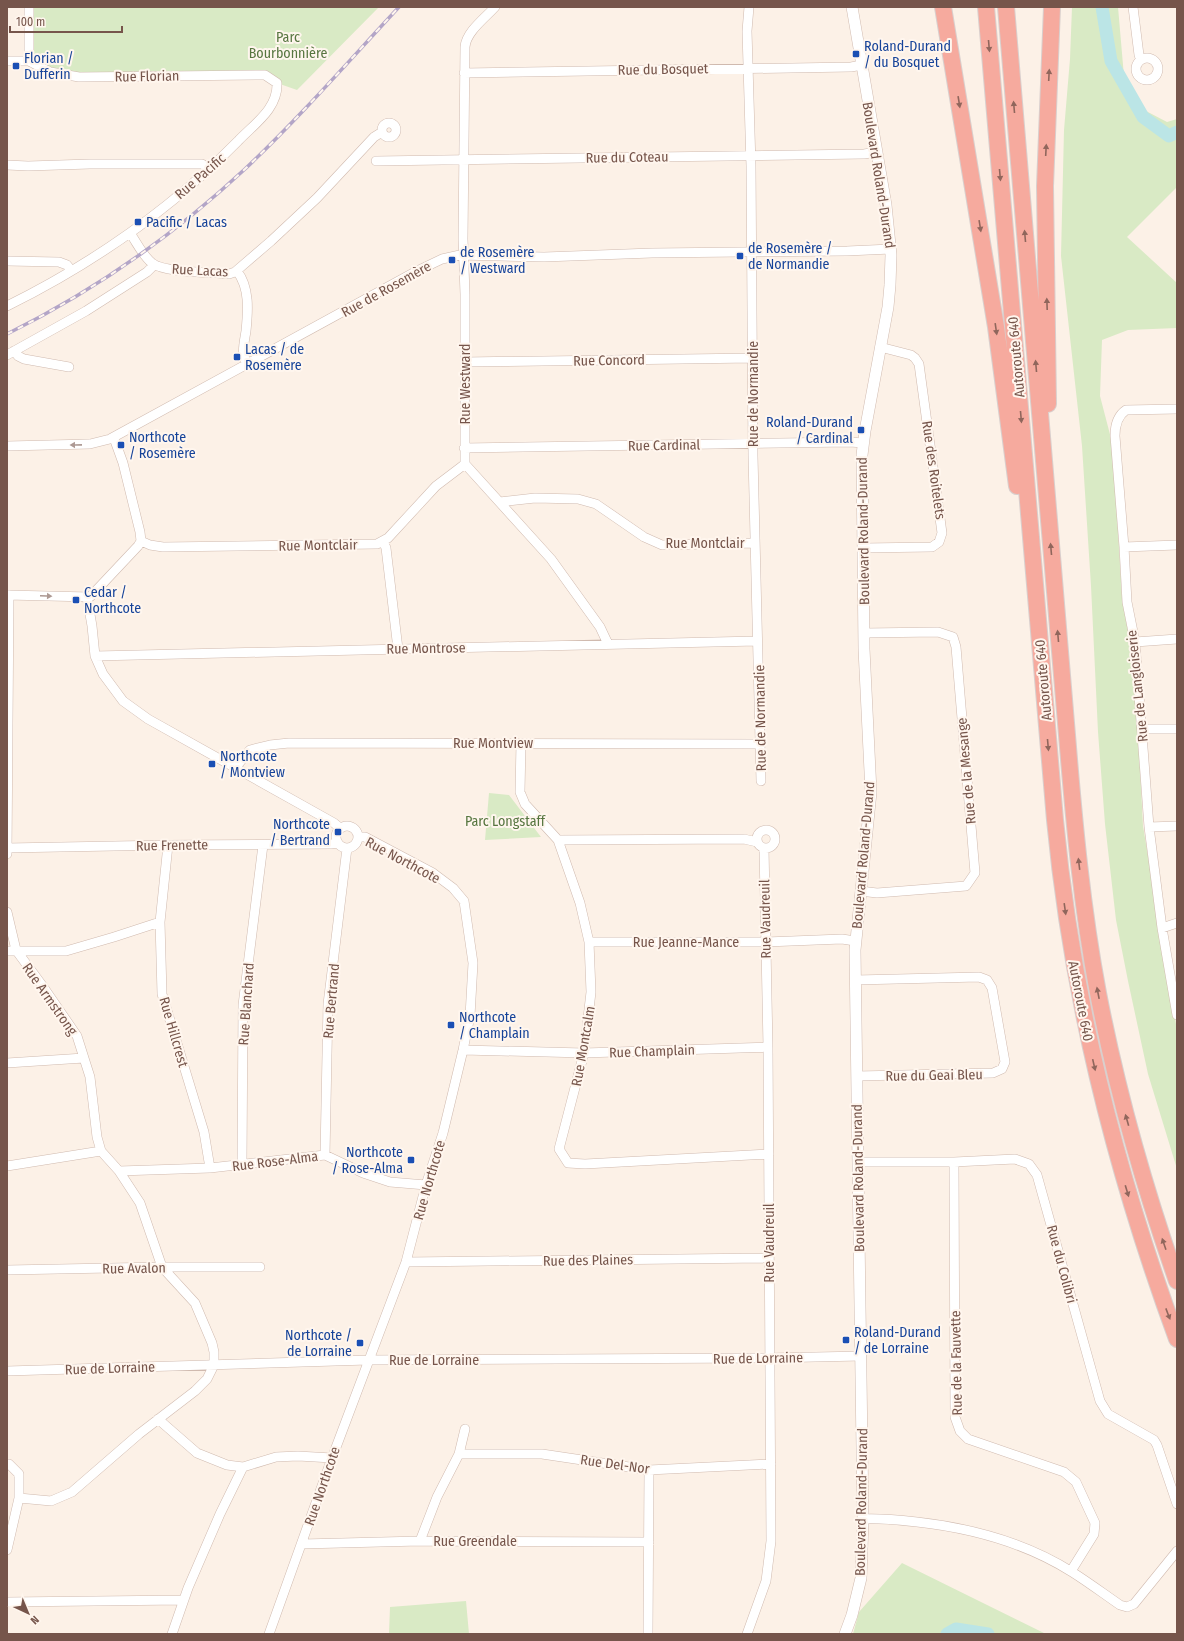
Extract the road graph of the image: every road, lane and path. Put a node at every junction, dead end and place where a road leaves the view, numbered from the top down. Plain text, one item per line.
1 (29, 7) edge
2 (495, 7) edge
3 (749, 7) edge
4 (852, 7) edge
5 (944, 7) edge
6 (986, 7) edge
7 (1006, 7) edge
8 (1052, 7) edge
9 (1133, 7) edge
10 (1141, 60) dead end
11 (7, 61) edge
12 (29, 61) junction
13 (862, 65) junction
14 (748, 68) junction
15 (464, 72) junction
16 (277, 94) joint
17 (382, 132) dead end
18 (877, 152) junction
19 (751, 156) junction
20 (463, 159) junction
21 (376, 161) dead end
22 (7, 165) edge
23 (210, 170) junction
24 (130, 233) junction
25 (891, 249) junction
26 (752, 252) junction
27 (464, 255) junction
28 (7, 261) edge
29 (154, 265) junction
30 (71, 270) junction
31 (237, 271) junction
32 (7, 306) edge
33 (880, 348) junction
34 (11, 353) edge
35 (753, 358) junction
36 (465, 362) junction
37 (247, 364) junction
38 (69, 367) dead end
39 (1177, 409) edge
40 (114, 438) junction
41 (863, 442) junction
42 (753, 444) junction
43 (7, 446) edge
44 (464, 448) junction
45 (465, 464) junction
46 (500, 502) junction
47 (1049, 530) junction
48 (141, 541) junction
49 (383, 541) junction
50 (755, 543) junction
51 (1177, 545) edge
52 (1124, 547) junction
53 (863, 548) junction
54 (8, 596) edge
55 (88, 597) junction
56 (1038, 618) junction
57 (864, 633) junction
58 (1177, 639) edge
59 (757, 641) junction
60 (1135, 642) junction
61 (608, 644) junction
62 (398, 649) junction
63 (95, 656) junction
64 (1142, 728) junction
65 (1177, 729) edge
66 (521, 743) junction
67 (760, 744) junction
68 (235, 768) junction
69 (761, 781) dead end
70 (1177, 826) edge
71 (1149, 827) junction
72 (340, 828) junction
73 (358, 837) junction
74 (558, 840) junction
75 (337, 843) junction
76 (168, 845) junction
77 (263, 845) junction
78 (7, 848) edge
79 (347, 848) junction
80 (7, 854) edge
81 (860, 891) junction
82 (7, 912) edge
83 (160, 922) junction
84 (1177, 923) edge
85 (1162, 928) junction
86 (855, 941) junction
87 (589, 942) junction
88 (766, 942) junction
89 (11, 951) edge
90 (856, 980) junction
91 (1177, 1015) edge
92 (768, 1047) junction
93 (463, 1050) junction
94 (584, 1053) junction
95 (84, 1058) junction
96 (7, 1063) edge
97 (857, 1076) junction
98 (101, 1151) junction
99 (769, 1154) junction
100 (325, 1155) junction
101 (858, 1162) junction
102 (954, 1162) junction
103 (242, 1165) junction
104 (7, 1166) edge
105 (210, 1168) junction
106 (119, 1170) junction
107 (426, 1185) junction
108 (769, 1258) junction
109 (406, 1262) junction
110 (162, 1267) junction
111 (260, 1267) dead end
112 (7, 1270) edge
113 (1177, 1281) edge
114 (1177, 1339) edge
115 (861, 1356) junction
116 (770, 1358) junction
117 (368, 1360) junction
118 (214, 1365) junction
119 (7, 1371) edge
120 (158, 1419) junction
121 (465, 1428) dead end
122 (459, 1454) junction
123 (332, 1458) junction
124 (7, 1464) edge
125 (770, 1464) junction
126 (243, 1467) junction
127 (649, 1470) junction
128 (19, 1498) junction
129 (1177, 1504) edge
130 (863, 1520) junction
131 (420, 1541) junction
132 (649, 1542) junction
133 (302, 1544) junction
134 (7, 1550) edge
135 (1177, 1551) edge
136 (1071, 1571) junction
137 (183, 1600) junction
138 (7, 1602) edge
139 (172, 1634) edge
140 (269, 1634) edge
141 (648, 1634) edge
142 (747, 1634) edge
143 (845, 1634) edge

1 - 12 street
2 - 15 street, Rue Westward
3 - 14 street, Rue de Normandie
4 - 13 street, Boulevard Roland-Durand
5 -> 56 highway
6 -> 56 highway, Autoroute 640
47 -> 7 highway, Autoroute 640
47 -> 8 highway
9 - 10 street
11 - 12 street, Rue Florian
12 - 16 street, Rue Florian
13 - 14 street, Rue du Bosquet
13 - 18 street, Boulevard Roland-Durand
14 - 15 street, Rue du Bosquet
14 - 19 street, Rue de Normandie
15 - 20 street, Rue Westward
16 - 23 street, Rue Pacific
17 - 31 street
18 - 19 street, Rue du Coteau
18 - 25 street, Boulevard Roland-Durand
19 - 20 street, Rue du Coteau
19 - 26 street, Rue de Normandie
20 - 21 street, Rue du Coteau
20 - 27 street, Rue Westward
22 - 23 street
23 - 24 street, Rue Pacific
24 - 29 street, Rue Lacas
24 - 30 street, Rue Pacific
25 - 26 street, Rue de Rosemère
25 - 33 street, Boulevard Roland-Durand
26 - 27 street, Rue de Rosemère
26 - 35 street, Rue de Normandie
27 - 36 street, Rue Westward
27 - 37 street, Rue de Rosemère
28 - 30 street
29 - 31 street, Rue Lacas
29 - 34 street
30 - 32 street, Rue Pacific
31 - 37 street, Rue Lacas
33 - 41 street, Boulevard Roland-Durand
33 - 53 street, Rue des Roitelets
34 - 38 street
35 - 36 street, Rue Concord
35 - 42 street, Rue de Normandie
36 - 44 street, Rue Westward
37 - 40 street, Rue de Rosemère
39 - 52 street, Rue de Langloiserie
40 -> 43 street, Rue de Rosemère
40 - 48 street
41 - 42 street, Rue Cardinal
41 - 53 street, Boulevard Roland-Durand
42 - 44 street, Rue Cardinal
42 - 50 street, Rue de Normandie
44 - 45 street, Rue Westward
45 - 46 street
45 - 49 street
46 - 50 street, Rue Montclair
46 - 61 street
113 -> 47 highway, Autoroute 640
48 - 49 street, Rue Montclair
48 - 55 street
49 - 62 street
50 - 59 street, Rue de Normandie
51 - 52 street
52 - 60 street, Rue de Langloiserie
53 - 57 street, Boulevard Roland-Durand
54 -> 55 street
54 - 78 street
55 - 63 street, Rue Northcote
56 -> 114 highway, Autoroute 640
57 - 81 street, Boulevard Roland-Durand
57 - 81 street, Rue de la Mesange
58 - 60 street
59 - 61 street, Rue Montrose
59 - 67 street, Rue de Normandie
60 - 64 street, Rue de Langloiserie
61 - 62 street, Rue Montrose
62 - 63 street, Rue Montrose
63 - 68 street, Rue Northcote
64 - 65 street
64 - 71 street, Rue de Langloiserie
66 - 67 street, Rue Montview
66 - 68 street, Rue Montview
66 - 74 street, Rue Montcalm
67 - 69 street, Rue de Normandie
68 - 72 street, Rue Northcote
70 - 71 street
71 - 85 street, Rue de Langloiserie
72 - 73 street, Rue Northcote
72 - 75 street
73 - 79 street
73 - 93 street, Rue Northcote
74 - 87 street, Rue Montcalm
74 - 88 street, Rue Vaudreuil
75 - 77 street, Rue Frenette
75 - 79 street
76 - 77 street, Rue Frenette
76 - 78 street, Rue Frenette
76 - 83 street, Rue Hillcrest
77 - 103 street, Rue Blanchard
78 - 80 street
79 - 100 street, Rue Bertrand
81 - 86 street, Boulevard Roland-Durand
82 - 89 street, Rue Armstrong
83 - 89 street
83 - 105 street, Rue Hillcrest
84 - 85 street
85 - 91 street, Rue de Langloiserie
86 - 88 street, Rue Jeanne-Mance
86 - 90 street, Boulevard Roland-Durand
87 - 88 street, Rue Jeanne-Mance
87 - 94 street, Rue Montcalm
88 - 92 street, Rue Vaudreuil
89 - 95 street, Rue Armstrong
90 - 97 street, Boulevard Roland-Durand
90 - 97 street, Rue du Geai Bleu
92 - 94 street, Rue Champlain
92 - 99 street, Rue Vaudreuil
93 - 94 street, Rue Champlain
93 - 107 street, Rue Northcote
94 - 99 street, Rue Montcalm
95 - 96 street
95 - 98 street, Rue Armstrong
97 - 101 street, Boulevard Roland-Durand
98 - 104 street
98 - 106 street
99 - 108 street, Rue Vaudreuil
100 - 103 street, Rue Rose-Alma
100 - 107 street, Rue Rose-Alma
101 - 102 street, Rue du Colibri
101 - 115 street, Boulevard Roland-Durand
102 - 129 street, Rue du Colibri
102 - 136 street, Rue de la Fauvette
103 - 105 street, Rue Rose-Alma
105 - 106 street, Rue Rose-Alma
106 - 110 street
107 - 109 street, Rue Northcote
108 - 109 street, Rue des Plaines
108 - 116 street, Rue Vaudreuil
109 - 117 street, Rue Northcote
110 - 111 street, Rue Avalon
110 - 112 street, Rue Avalon
110 - 118 street
115 - 116 street, Rue de Lorraine
115 - 130 street, Boulevard Roland-Durand
116 - 117 street, Rue de Lorraine
116 - 125 street, Rue Vaudreuil
117 - 118 street, Rue de Lorraine
117 - 123 street, Rue Northcote
118 - 119 street, Rue de Lorraine
118 - 120 street
120 - 126 street
120 - 128 street
121 - 122 street
122 - 127 street, Rue Del-Nor
122 - 131 street
123 - 126 street
123 - 133 street, Rue Northcote
124 - 128 street
125 - 127 street, Rue Del-Nor
125 - 142 street, Rue Vaudreuil
126 - 137 street
127 - 132 street
128 - 134 street
130 - 136 street
130 - 143 street, Boulevard Roland-Durand
131 - 132 street, Rue Greendale
131 - 133 street, Rue Greendale
132 - 141 street
133 - 140 street, Rue Northcote
135 - 136 street
137 - 138 street
137 - 139 street

